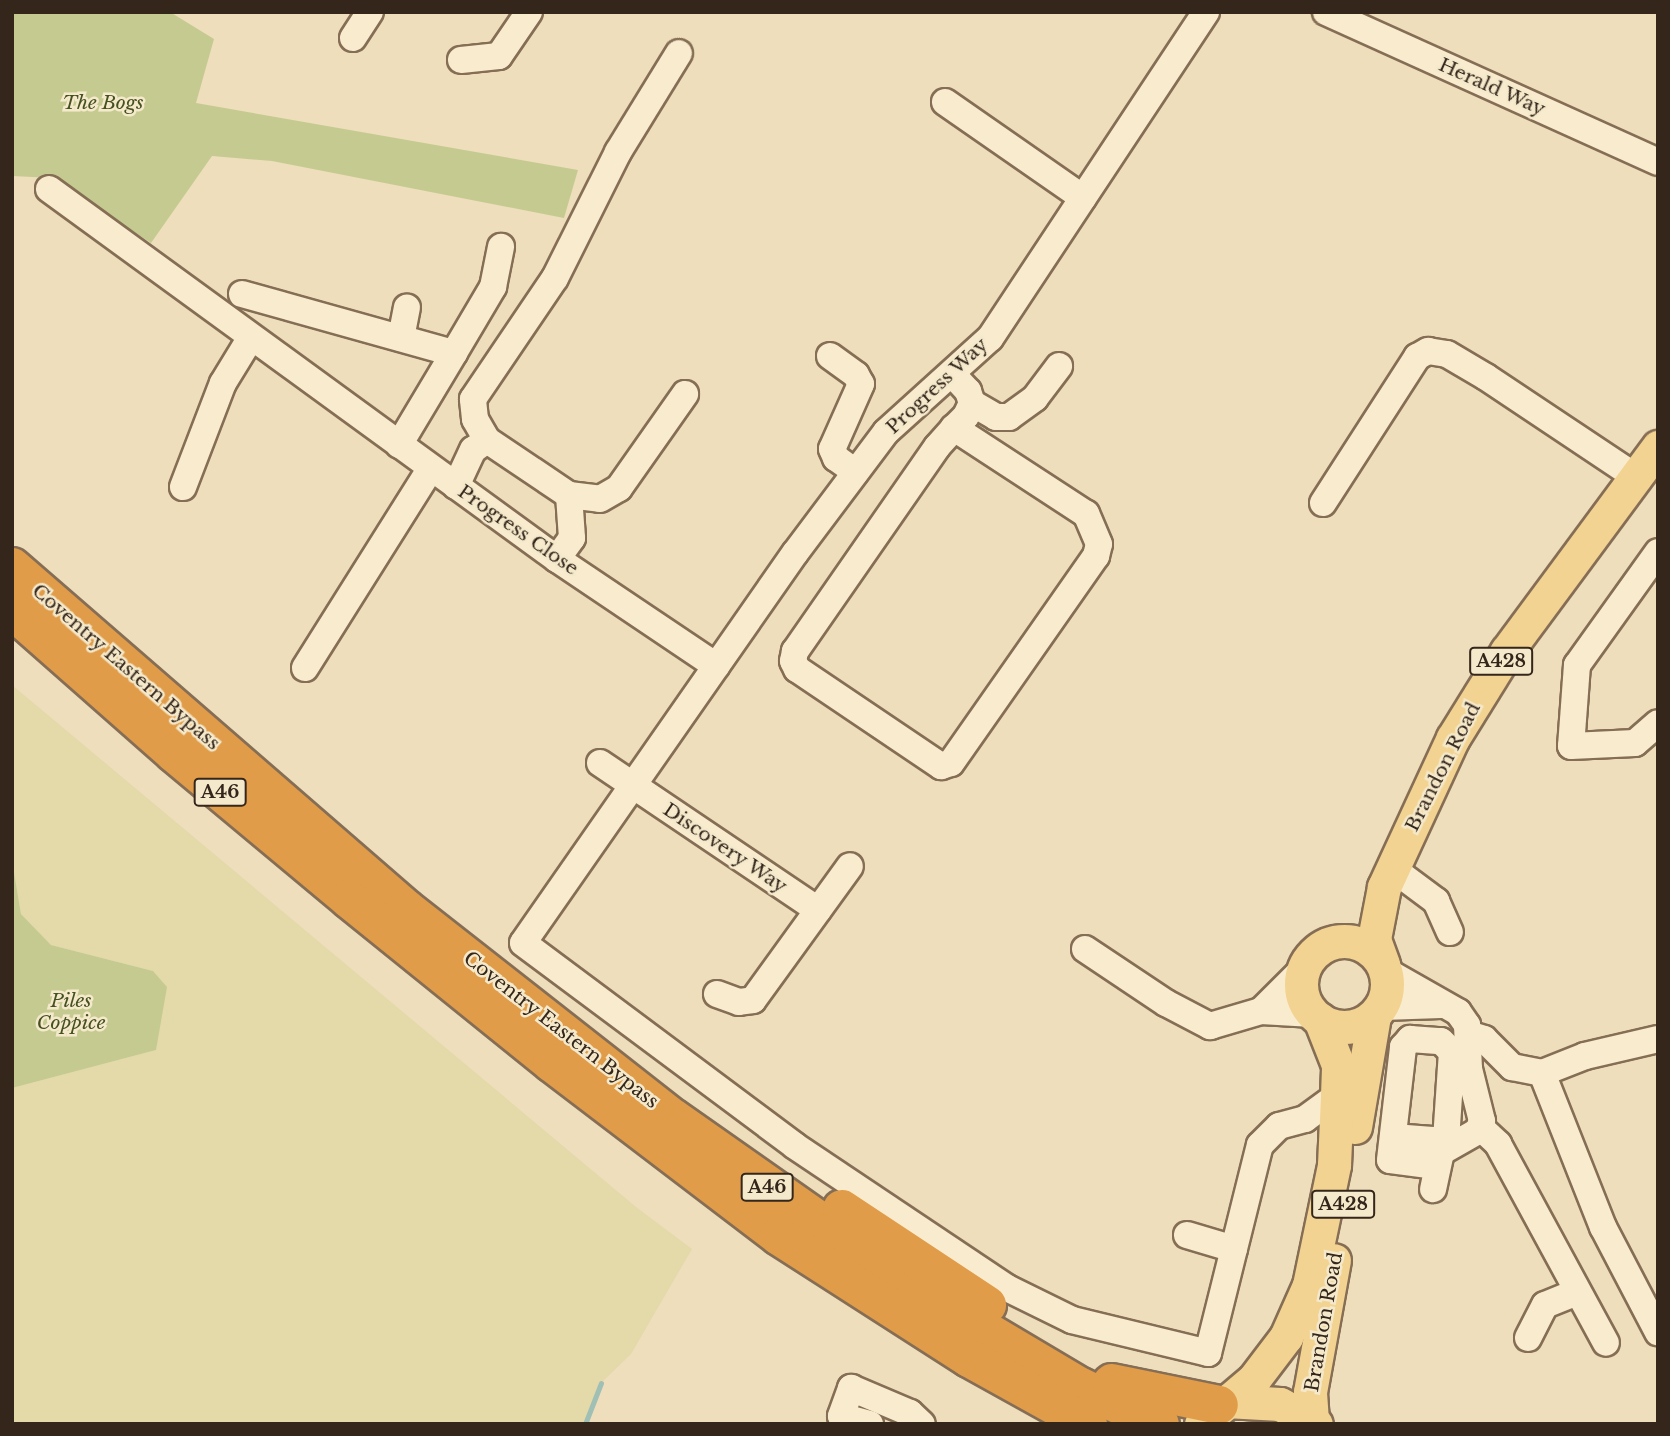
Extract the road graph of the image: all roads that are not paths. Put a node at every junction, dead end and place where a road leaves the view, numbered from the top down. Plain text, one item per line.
1 (370, 12) edge
2 (530, 12) edge
3 (1206, 12) edge
4 (1326, 12) edge
5 (353, 38) dead end
6 (679, 53) dead end
7 (461, 60) dead end
8 (945, 102) dead end
9 (1658, 162) edge
10 (49, 189) dead end
11 (1083, 198) junction
12 (501, 247) dead end
13 (242, 293) dead end
14 (407, 308) dead end
15 (401, 338) junction
16 (250, 339) junction
17 (454, 353) junction
18 (830, 356) dead end
19 (1059, 366) dead end
20 (953, 375) junction
21 (685, 394) dead end
22 (972, 403) junction
23 (954, 428) junction
24 (487, 440) junction
25 (399, 445) junction
26 (1658, 447) edge
27 (431, 468) junction
28 (855, 472) junction
29 (1636, 477) junction
30 (456, 486) junction
31 (183, 487) dead end
32 (569, 495) junction
33 (1323, 503) dead end
34 (1658, 552) edge
35 (557, 559) junction
36 (12, 567) edge
37 (12, 610) edge
38 (716, 666) junction
39 (305, 668) dead end
40 (1658, 723) edge
41 (600, 763) dead end
42 (633, 785) junction
43 (850, 866) dead end
44 (1388, 878) junction
45 (405, 909) junction
46 (818, 910) junction
47 (1450, 932) dead end
48 (1085, 949) dead end
49 (1313, 957) junction
50 (434, 967) junction
51 (1384, 967) junction
52 (717, 995) dead end
53 (1441, 1005) junction
54 (1261, 1011) junction
55 (1378, 1011) junction
56 (1317, 1017) junction
57 (1468, 1034) junction
58 (1658, 1039) edge
59 (1542, 1073) junction
60 (1337, 1096) junction
61 (1293, 1123) junction
62 (1480, 1127) junction
63 (1334, 1155) junction
64 (1440, 1161) junction
65 (1187, 1235) dead end
66 (1234, 1249) junction
67 (1578, 1292) junction
68 (1658, 1332) edge
69 (1528, 1338) dead end
70 (1606, 1343) dead end
71 (1215, 1410) edge
72 (1314, 1422) edge
73 (1159, 1423) edge
74 (870, 1424) edge
75 (922, 1424) edge
76 (1049, 1424) edge
77 (1088, 1424) edge

1 - 5 street
2 - 7 street
3 - 11 street, Progress Way
4 - 9 street, Herald Way
6 - 24 street
8 - 11 street
10 - 16 street, Progress Close
11 - 20 street, Progress Way
12 - 17 street
13 - 15 street
14 - 15 street
15 - 17 street
16 - 25 street, Progress Close
16 - 31 street
17 - 25 street
18 - 28 street
19 - 22 street
20 - 22 street
20 - 28 street, Progress Way
21 - 32 street
22 - 23 street
23 - 23 street
24 - 30 street
24 - 32 street
25 - 27 street, Progress Close
26 - 29 main road, Brandon Road / A428
27 - 30 street, Progress Close
27 - 39 street
28 - 38 street, Progress Way
29 - 33 street
29 - 44 main road, Brandon Road / A428
30 - 35 street, Progress Close
32 - 35 street
34 - 40 street
35 - 38 street, Progress Close
36 - 45 highway, Coventry Eastern Bypass / A46
37 - 50 highway, Coventry Eastern Bypass / A46
38 - 42 street, Progress Way
41 - 42 street, Discovery Way
42 - 46 street, Discovery Way
42 - 66 street, Progress Way
43 - 46 street
44 - 47 street
44 - 49 main road, Brandon Road / A428
44 - 51 main road, Brandon Road / A428
45 - 71 highway
45 - 73 highway, Coventry Eastern Bypass / A46
46 - 52 street
48 - 54 street
49 - 51 main road
49 - 54 street
49 - 56 main road
50 - 76 highway
50 - 77 highway, Coventry Eastern Bypass / A46
51 - 53 street
51 - 55 main road
53 - 55 street
53 - 57 street
54 - 56 street
55 - 56 main road
55 - 72 main road, Brandon Road / A428
56 - 60 main road, Brandon Road / A428
57 - 59 street
57 - 62 street
58 - 59 street
59 - 68 street
60 - 61 street
60 - 63 main road, Brandon Road / A428
61 - 63 street
61 - 66 street
62 - 64 street
62 - 67 street
63 - 71 main road, Brandon Road / A428
64 - 64 street
65 - 66 street
67 - 69 street
67 - 70 street
71 - 72 main road
74 - 75 street

